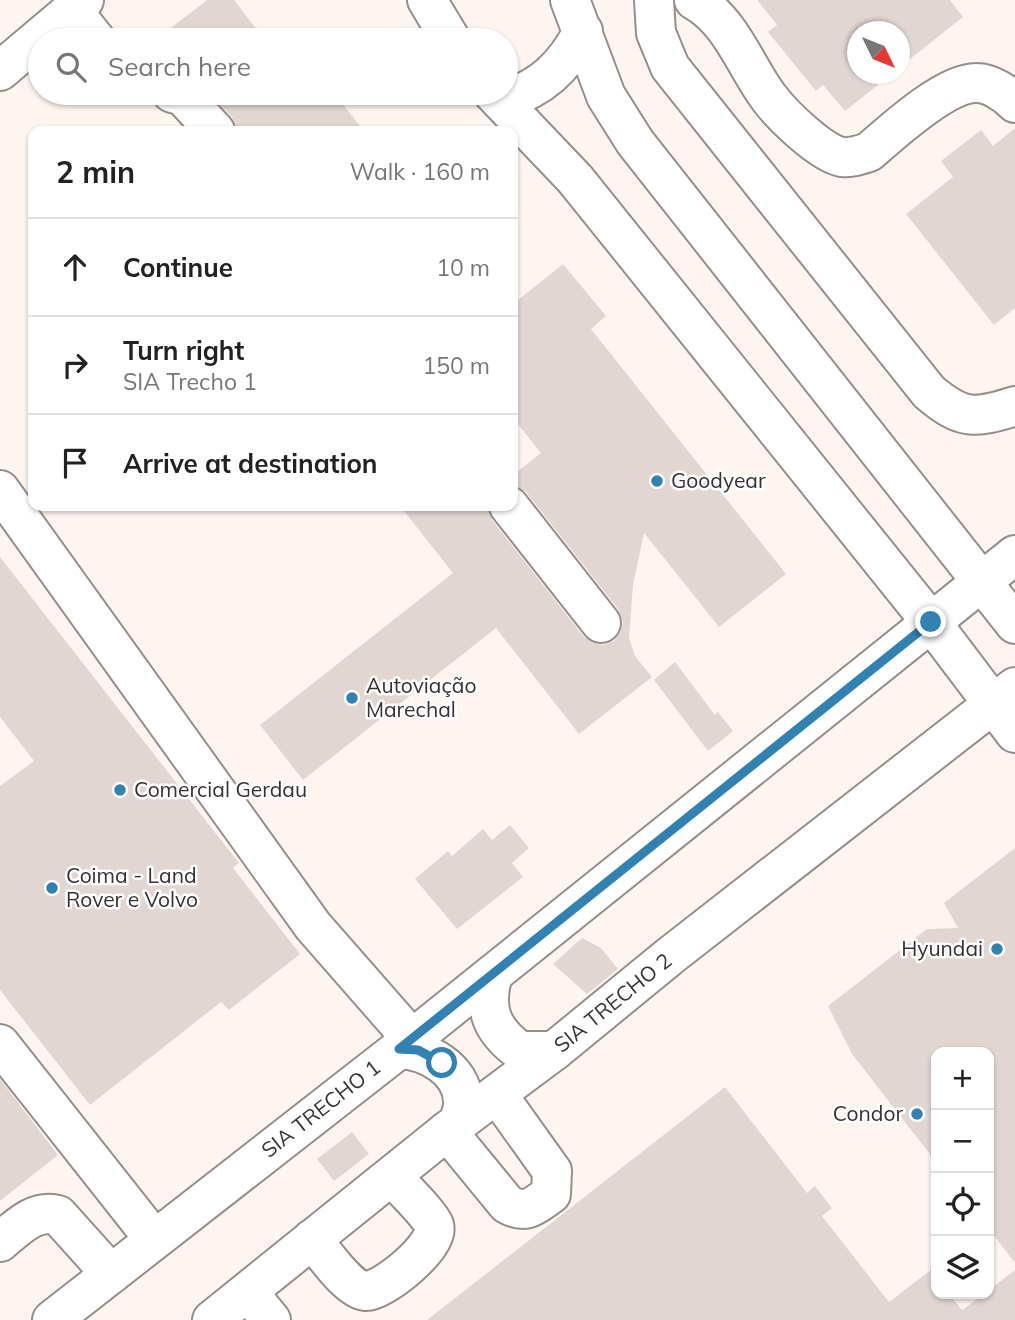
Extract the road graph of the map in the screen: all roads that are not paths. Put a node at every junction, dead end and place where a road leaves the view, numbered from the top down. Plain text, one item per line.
1 (654, 0) edge
2 (694, 0) edge
3 (78, 5) edge
4 (577, 15) edge
5 (51, 28) edge
6 (90, 28) edge
7 (28, 47) edge
8 (0, 71) edge
9 (518, 95) edge
10 (1015, 103) edge
11 (191, 105) edge
12 (505, 105) edge
13 (210, 126) edge
14 (1015, 406) edge
15 (0, 490) edge
16 (513, 511) edge
17 (1015, 555) edge
18 (982, 582) junction
19 (931, 622) junction
20 (601, 623) dead end
21 (1015, 624) edge
22 (1008, 708) edge
23 (493, 975) junction
24 (0, 1044) edge
25 (405, 1044) junction
26 (554, 1051) junction
27 (497, 1094) junction
28 (453, 1127) junction
29 (392, 1176) junction
30 (312, 1238) junction
31 (154, 1239) junction
32 (0, 1242) edge
33 (111, 1274) junction
34 (259, 1306) edge
35 (52, 1320) edge
36 (212, 1320) edge

1 - 14 main road
2 - 10 main road
3 - 5 main road
3 - 6 main road
4 - 9 main road
4 - 18 main road
7 - 8 main road
11 - 13 main road
12 - 19 main road
15 - 25 main road
16 - 20 main road
17 - 18 main road, SIA TRECHO 1
18 - 19 main road, SIA TRECHO 1
18 - 21 main road
19 - 22 main road
19 - 23 main road, SIA TRECHO 1
22 - 26 main road, SIA TRECHO 2
23 - 25 main road, SIA TRECHO 1
23 - 26 main road
24 - 31 main road
25 - 28 main road
25 - 31 main road, SIA TRECHO 1
26 - 27 main road, SIA TRECHO 2
27 - 28 main road, SIA TRECHO 2
27 - 28 main road
28 - 29 main road, SIA TRECHO 2
29 - 30 main road, SIA TRECHO 2
29 - 30 main road
30 - 34 main road, SIA TRECHO 2
31 - 33 main road, SIA TRECHO 1
32 - 33 main road
33 - 35 main road, SIA TRECHO 1
34 - 36 main road, SIA TRECHO 2

